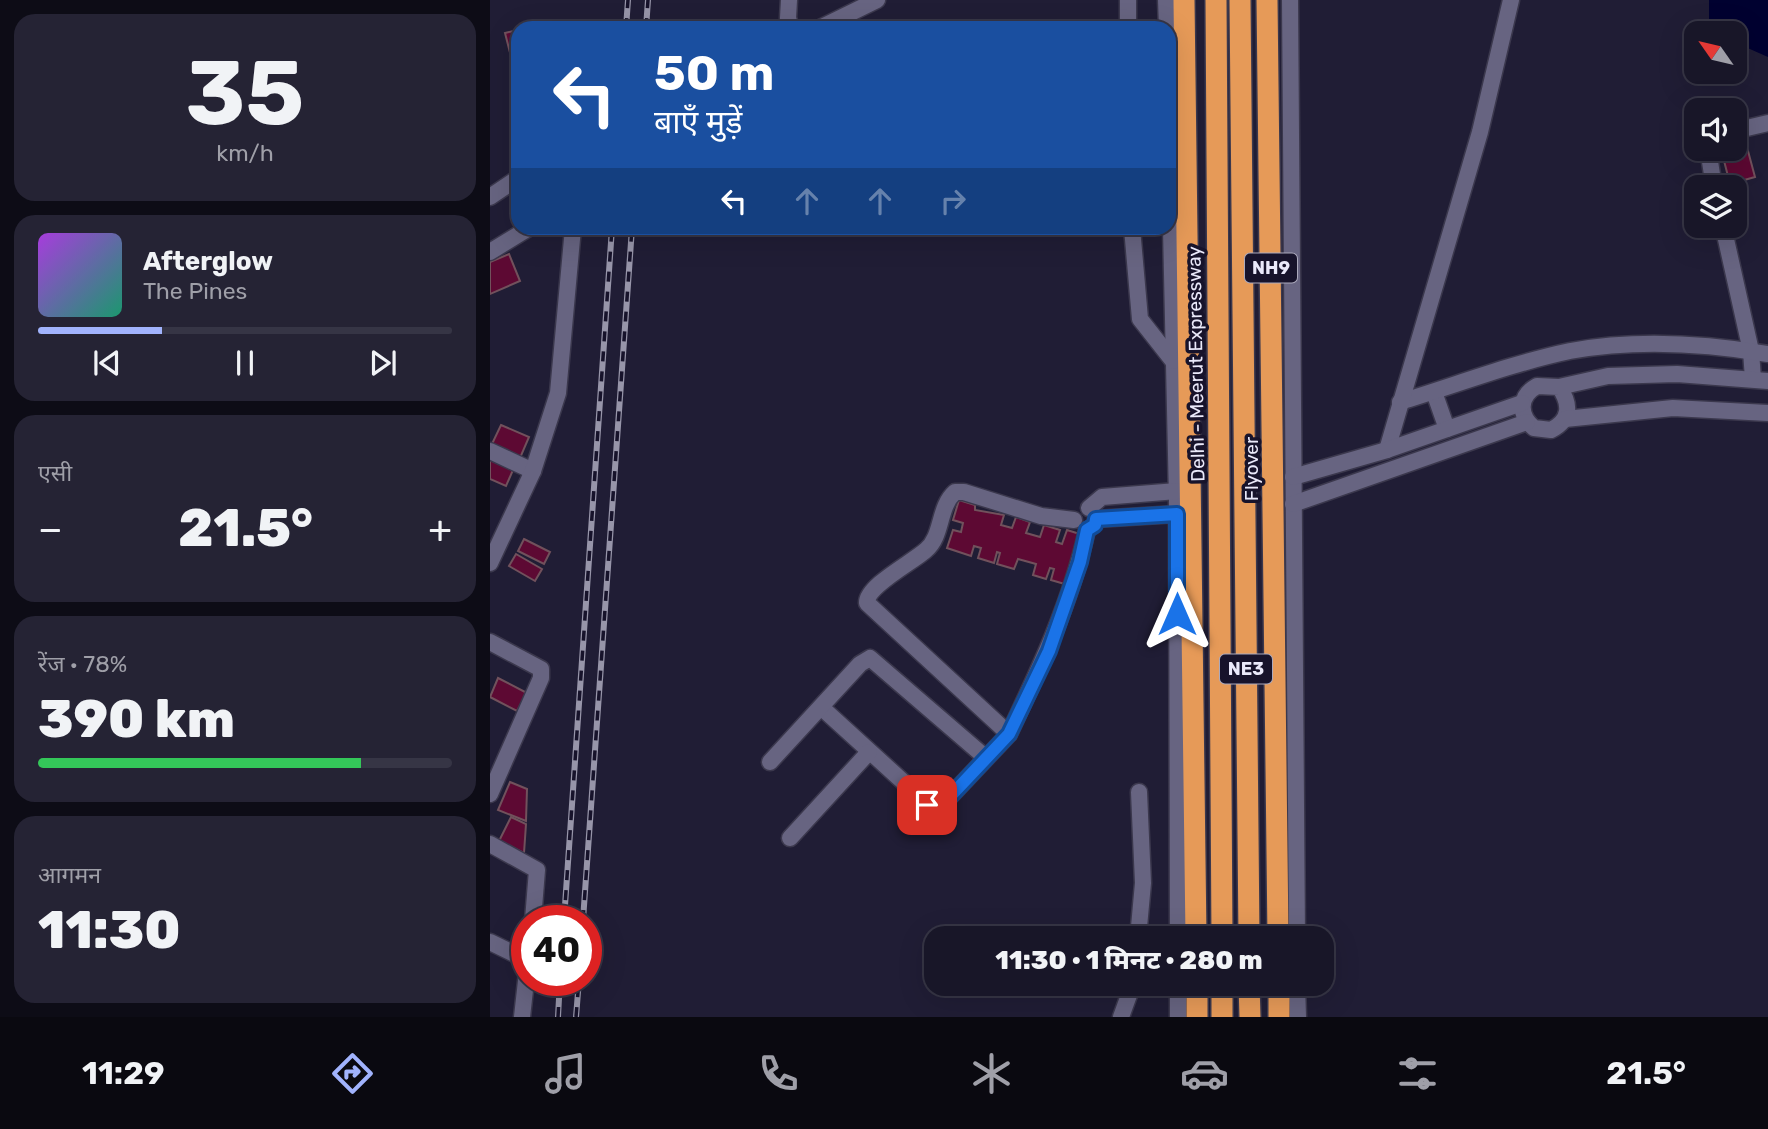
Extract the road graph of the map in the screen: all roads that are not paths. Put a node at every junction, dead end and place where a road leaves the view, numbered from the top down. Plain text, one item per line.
1 (789, 0) edge
2 (877, 0) edge
3 (1128, 0) edge
4 (1166, 0) edge
5 (1184, 0) edge
6 (1216, 0) edge
7 (1240, 0) edge
8 (1267, 0) edge
9 (1290, 0) edge
10 (1511, 0) edge
11 (789, 21) edge
12 (834, 21) edge
13 (1128, 21) edge
14 (1167, 21) edge
15 (1768, 122) edge
16 (1747, 128) edge
17 (511, 183) edge
18 (490, 197) edge
19 (518, 235) edge
20 (572, 235) edge
21 (1133, 235) edge
22 (1171, 235) edge
23 (1726, 238) edge
24 (490, 252) edge
25 (1751, 351) junction
26 (1768, 354) edge
27 (1173, 361) junction
28 (1761, 380) edge
29 (1559, 387) junction
30 (1434, 392) junction
31 (1401, 402) junction
32 (1522, 402) junction
33 (1768, 413) edge
34 (1565, 419) junction
35 (1527, 422) junction
36 (1447, 429) junction
37 (1387, 450) junction
38 (490, 451) edge
39 (533, 471) junction
40 (1293, 477) junction
41 (1177, 491) junction
42 (1293, 504) junction
43 (1177, 514) junction
44 (1091, 519) junction
45 (1184, 556) junction
46 (490, 563) edge
47 (490, 642) edge
48 (1296, 677) junction
49 (1274, 678) junction
50 (821, 707) junction
51 (1009, 734) junction
52 (1178, 748) junction
53 (869, 752) junction
54 (985, 757) junction
55 (770, 762) dead end
56 (1194, 765) junction
57 (1139, 792) dead end
58 (490, 794) edge
59 (790, 838) dead end
60 (490, 844) edge
61 (534, 905) edge
62 (1139, 926) edge
63 (1178, 926) edge
64 (1196, 926) edge
65 (1222, 926) edge
66 (1249, 926) edge
67 (1278, 926) edge
68 (1297, 926) edge
69 (490, 942) edge
70 (511, 952) edge
71 (524, 996) edge
72 (1129, 996) edge
73 (1178, 996) edge
74 (1197, 996) edge
75 (1222, 996) edge
76 (1249, 996) edge
77 (1279, 996) edge
78 (1297, 996) edge
79 (522, 1017) edge
80 (1121, 1017) edge
81 (1178, 1017) edge
82 (1197, 1017) edge
83 (1222, 1017) edge
84 (1250, 1017) edge
85 (1279, 1017) edge
86 (1298, 1017) edge

1 - 11 street
2 - 12 street
3 - 13 street
4 - 14 street
5 - 45 highway
6 - 65 highway, Delhi - Meerut Expressway / NE3
7 - 66 highway, NE3
8 - 49 highway, Flyover / NH9
9 - 40 street
10 - 31 street
15 - 16 street
17 - 18 street
19 - 24 street
20 - 39 street
21 - 27 street
22 - 27 street
23 - 25 street
25 - 26 street
25 - 28 street
25 - 30 street
27 - 41 street
28 - 29 street
29 - 32 street
29 - 34 street
30 - 31 street
30 - 36 street
31 - 37 street
32 - 35 street
32 - 36 street
33 - 34 street
34 - 35 street
35 - 42 street
36 - 37 street
37 - 40 street
38 - 39 street
39 - 46 street
40 - 42 street
41 - 43 street
41 - 44 street
42 - 48 street
43 - 44 street
43 - 45 street
44 - 51 street
44 - 51 street
45 - 52 street
45 - 56 highway
47 - 58 street
48 - 49 highway
48 - 68 street
49 - 67 highway, Flyover / NH9
50 - 53 street
50 - 54 street
50 - 55 street
51 - 54 street
52 - 56 highway
52 - 63 street
53 - 54 street
53 - 59 street
56 - 64 highway
57 - 62 street
60 - 61 street
69 - 70 street
71 - 79 street
72 - 80 street
73 - 81 street
74 - 82 highway
75 - 83 highway
76 - 84 highway
77 - 85 highway
78 - 86 street

